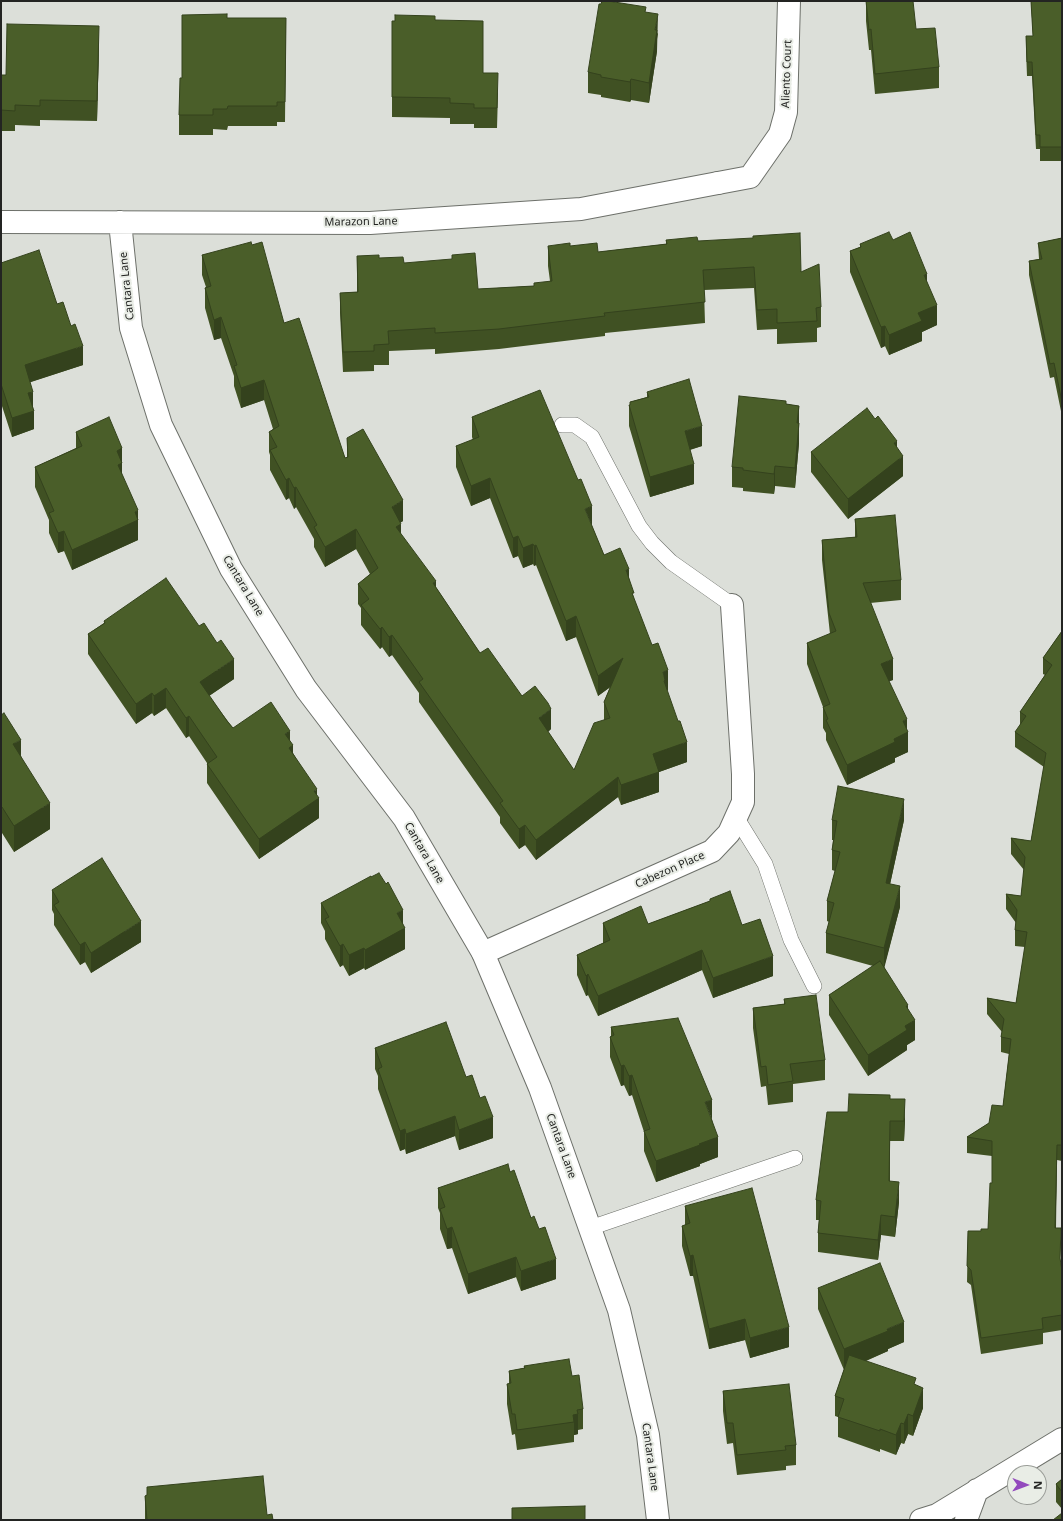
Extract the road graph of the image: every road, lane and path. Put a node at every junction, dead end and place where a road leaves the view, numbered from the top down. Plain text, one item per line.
1 (789, 1) edge
2 (718, 183) joint
3 (1, 222) edge
4 (120, 222) junction
5 (562, 425) dead end
6 (732, 605) joint
7 (736, 817) junction
8 (483, 953) junction
9 (814, 986) dead end
10 (796, 1158) dead end
11 (590, 1228) junction
12 (1062, 1439) edge
13 (977, 1490) junction
14 (658, 1520) edge
15 (921, 1520) edge
16 (966, 1520) edge

1 - 2 street, Aliento Court
2 - 4 street, Marazon Lane
3 - 4 street, Marazon Lane
4 - 8 street, Cantara Lane
5 - 6 lane
6 - 7 street, Cabezon Place
7 - 8 street, Cabezon Place
7 - 9 lane
8 - 11 street, Cantara Lane
10 - 11 lane
11 - 14 street, Cantara Lane
12 - 13 street
13 - 15 street
13 - 16 street

